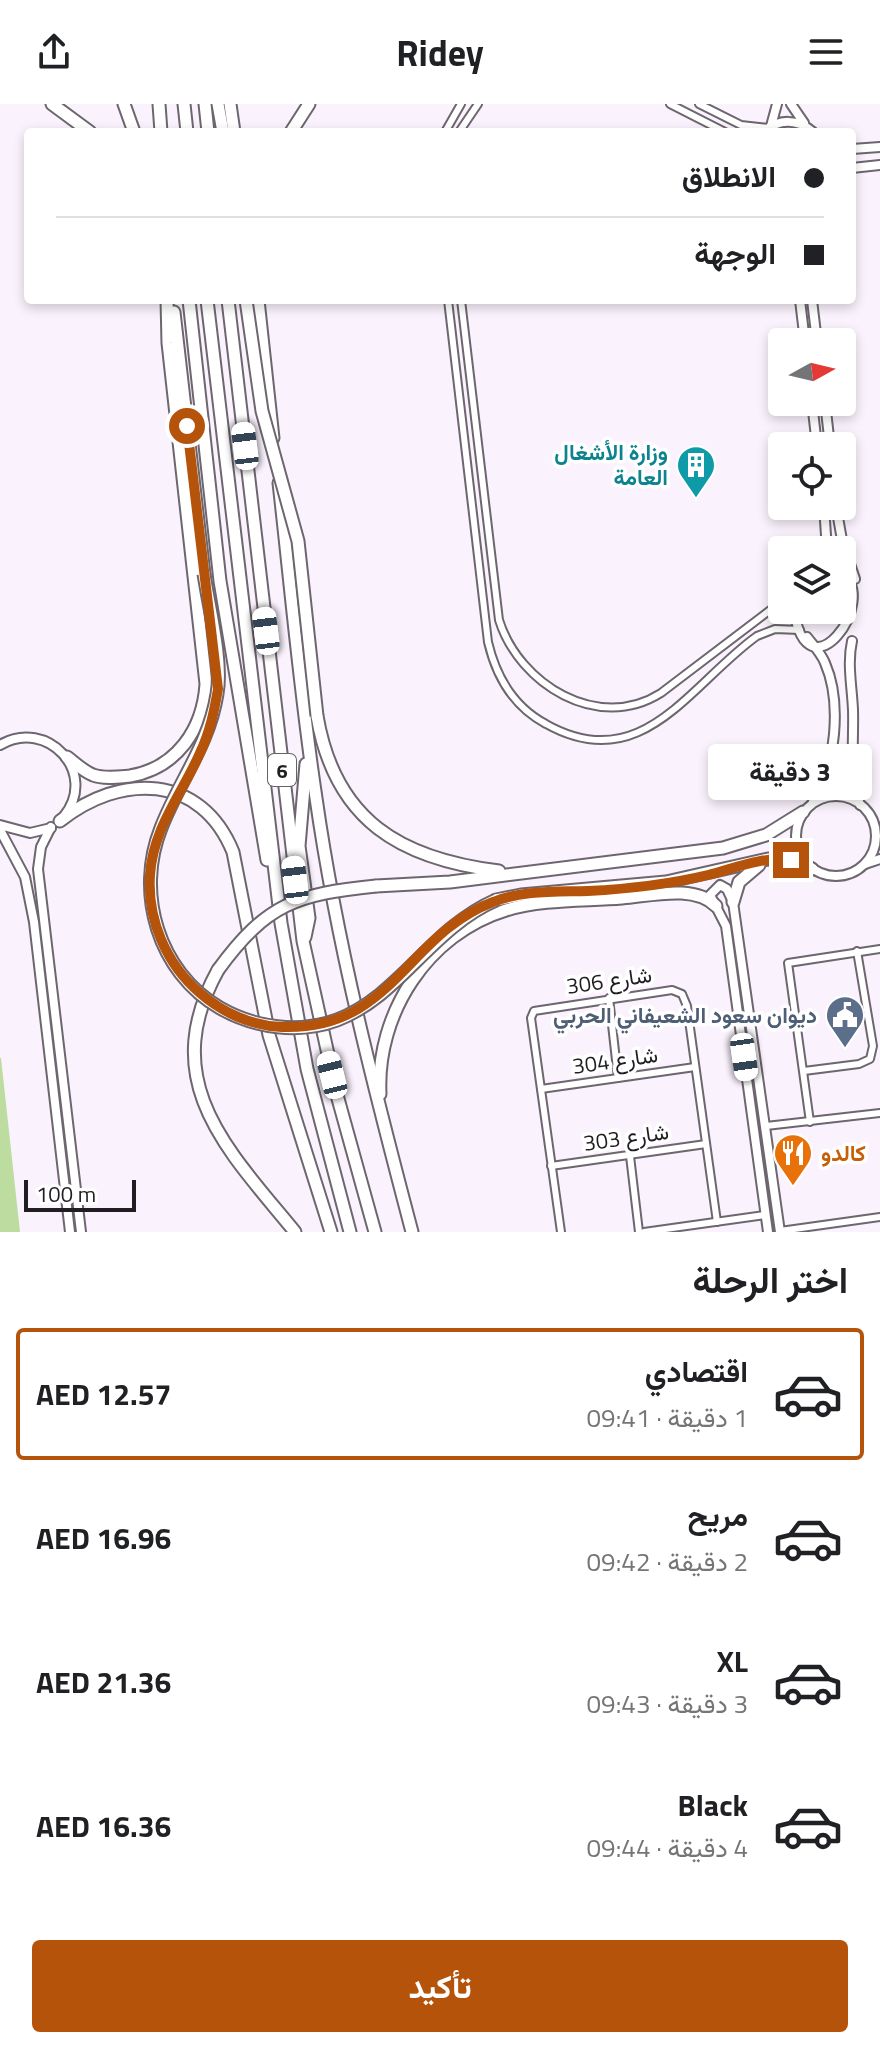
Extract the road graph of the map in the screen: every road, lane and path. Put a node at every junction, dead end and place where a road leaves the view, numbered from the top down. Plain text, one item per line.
1 (52, 104) edge
2 (124, 104) edge
3 (159, 104) edge
4 (184, 104) edge
5 (205, 104) edge
6 (218, 104) edge
7 (309, 104) edge
8 (461, 104) edge
9 (478, 104) edge
10 (670, 104) edge
11 (699, 104) edge
12 (777, 104) edge
13 (791, 104) edge
14 (85, 128) edge
15 (133, 128) edge
16 (161, 128) edge
17 (187, 128) edge
18 (208, 128) edge
19 (222, 128) edge
20 (294, 128) edge
21 (447, 128) edge
22 (462, 128) edge
23 (717, 128) edge
24 (761, 128) edge
25 (768, 128) edge
26 (771, 128) edge
27 (807, 128) edge
28 (810, 128) edge
29 (880, 147) edge
30 (856, 149) edge
31 (880, 165) edge
32 (856, 168) edge
33 (170, 304) edge
34 (170, 304) edge
35 (189, 304) edge
36 (207, 304) edge
37 (228, 304) edge
38 (247, 304) edge
39 (258, 304) edge
40 (448, 304) edge
41 (461, 304) edge
42 (800, 304) edge
43 (812, 304) edge
44 (803, 328) edge
45 (815, 328) edge
46 (768, 612) edge
47 (799, 624) edge
48 (803, 634) junction
49 (307, 728) junction
50 (0, 745) edge
51 (67, 757) junction
52 (813, 803) junction
53 (860, 805) junction
54 (803, 812) junction
55 (869, 814) junction
56 (880, 821) edge
57 (55, 824) junction
58 (0, 827) edge
59 (768, 859) junction
60 (880, 859) edge
61 (865, 864) junction
62 (812, 869) junction
63 (516, 873) junction
64 (666, 882) junction
65 (603, 899) junction
66 (733, 902) junction
67 (716, 906) junction
68 (281, 923) junction
69 (303, 941) junction
70 (880, 949) edge
71 (857, 951) junction
72 (609, 998) junction
73 (695, 1067) junction
74 (804, 1071) junction
75 (618, 1078) junction
76 (541, 1089) junction
77 (880, 1113) edge
78 (810, 1122) junction
79 (383, 1123) junction
80 (766, 1126) junction
81 (706, 1144) junction
82 (630, 1156) junction
83 (551, 1166) junction
84 (765, 1215) junction
85 (880, 1217) edge
86 (717, 1222) junction
87 (780, 1231) edge
88 (70, 1232) edge
89 (81, 1232) edge
90 (295, 1232) edge
91 (331, 1232) edge
92 (350, 1232) edge
93 (375, 1232) edge
94 (412, 1232) edge
95 (561, 1232) edge
96 (642, 1232) edge
97 (768, 1232) edge

1 - 14 highway
2 - 15 highway
3 - 16 highway
4 - 17 highway
5 - 18 highway
6 - 19 highway
7 - 20 highway
8 - 21 street
9 - 22 street
10 - 23 street
11 - 24 street
12 - 25 street
13 - 28 street
26 - 27 street
29 - 30 street
31 - 32 street
33 - 64 highway, bridge
34 - 51 highway
35 - 68 highway
36 - 68 highway, 6
37 - 69 highway, 6
38 - 63 highway, bridge
39 - 49 highway
40 - 48 street
41 - 46 street
42 - 44 street
43 - 45 street
47 - 48 street
48 - 52 street
48 - 53 street
49 - 69 highway
49 - 79 highway
50 - 51 street
51 - 57 street
52 - 53 street
52 - 54 street
53 - 55 street
54 - 62 street
54 - 63 highway
55 - 56 street
55 - 61 street
57 - 58 street
57 - 89 street
57 - 91 highway
58 - 88 street
59 - 62 highway
59 - 64 highway
59 - 66 highway
60 - 61 street
61 - 62 street
63 - 90 highway, bridge
64 - 65 highway
65 - 67 highway
65 - 79 highway
66 - 67 street
66 - 80 street
67 - 84 street
68 - 92 highway, 6
69 - 93 highway, 6
70 - 71 street
71 - 74 street
71 - 74 street
72 - 73 street, شارع 306
72 - 75 street
72 - 76 street, شارع 306
73 - 75 street, شارع 304
73 - 81 street, شارع 306
74 - 78 street
75 - 76 street, شارع 304
76 - 83 street, شارع 306
77 - 78 street
78 - 80 street
79 - 94 highway
80 - 87 street
81 - 82 street, شارع 303
81 - 86 street, شارع 306
82 - 83 street, شارع 303
82 - 96 street
83 - 95 street, شارع 306
84 - 86 street
84 - 97 street
85 - 87 street
86 - 96 street

